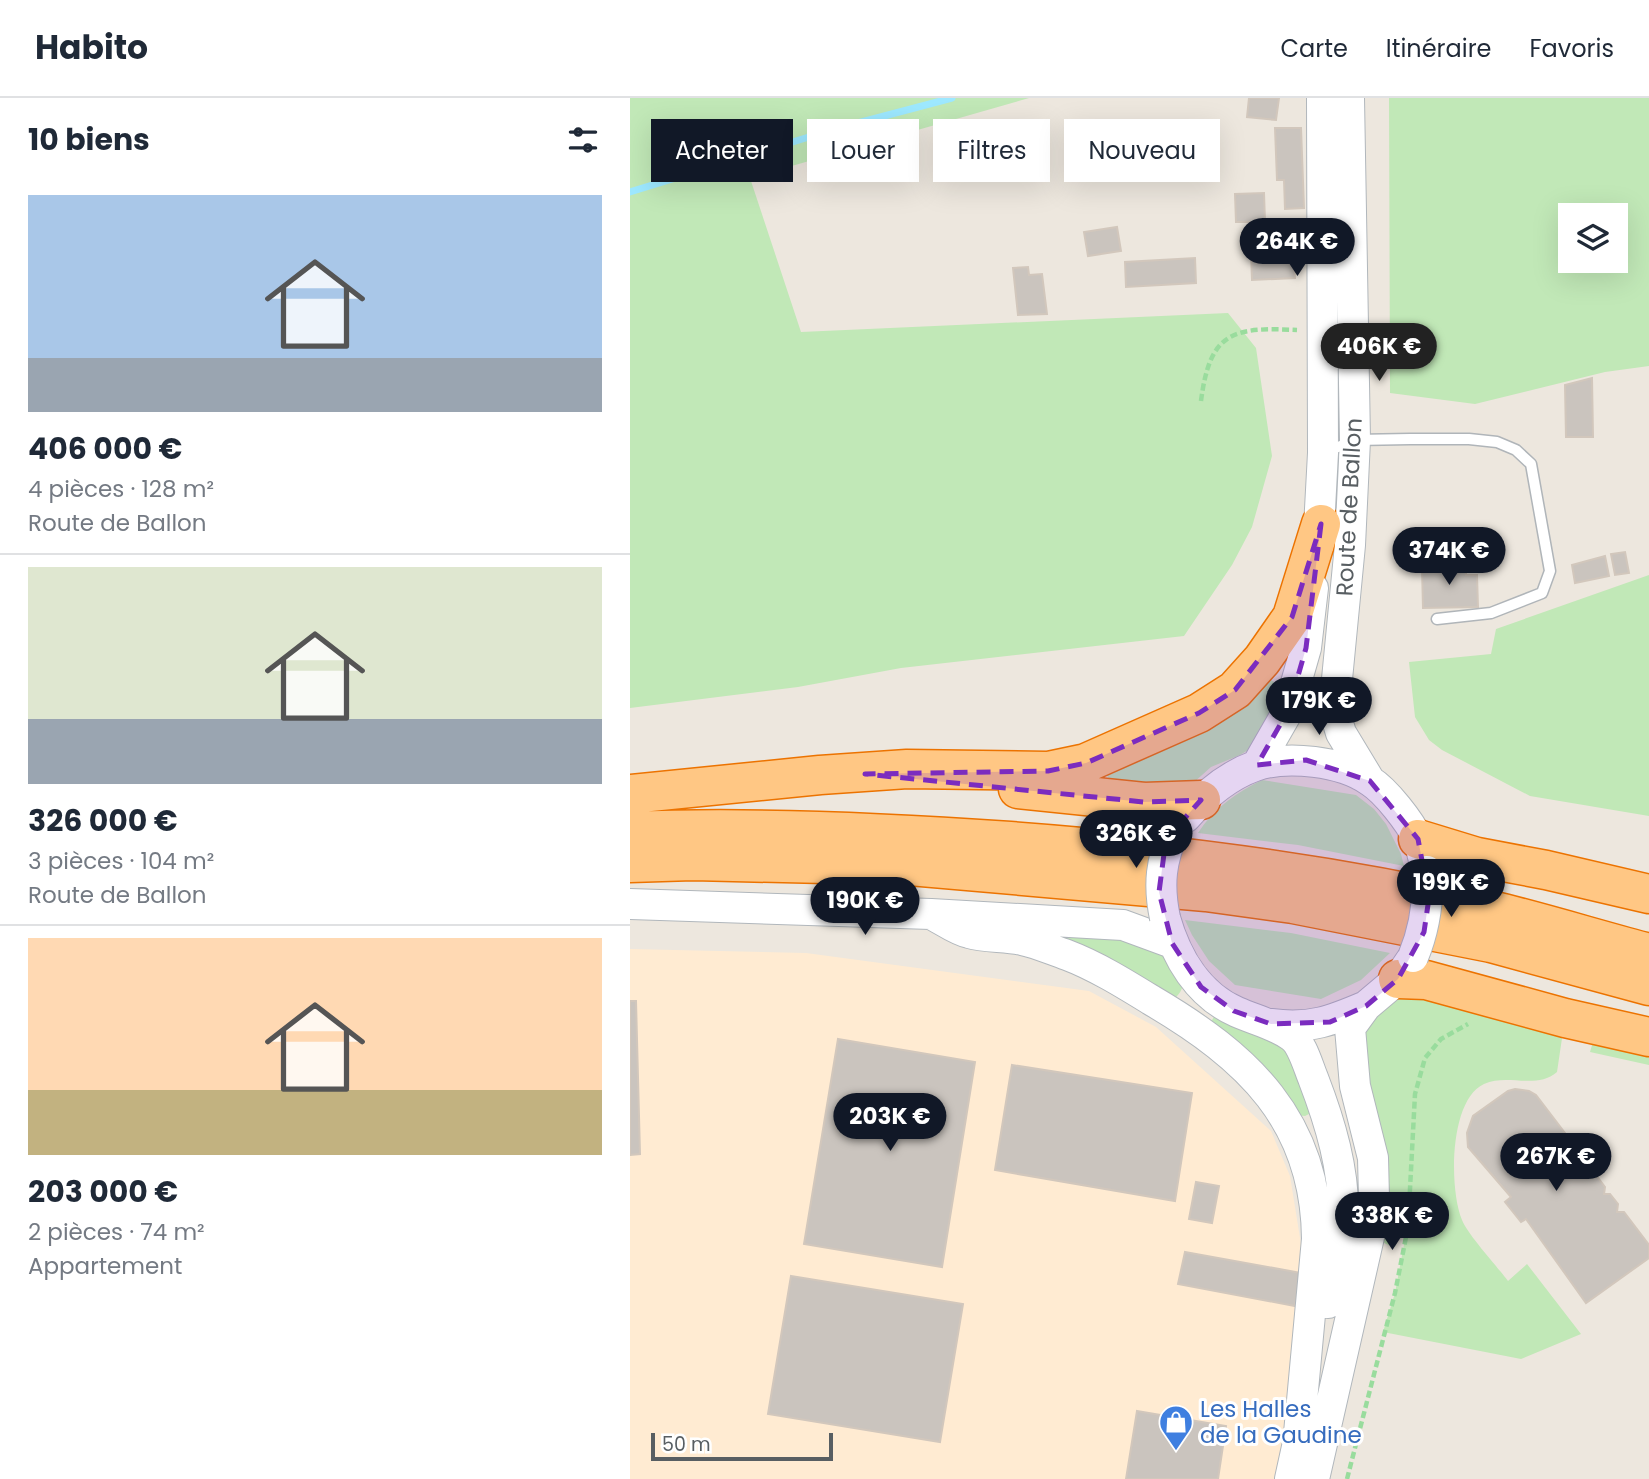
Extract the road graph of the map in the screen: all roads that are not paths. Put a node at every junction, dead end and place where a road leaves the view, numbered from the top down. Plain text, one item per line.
1 (1322, 98) edge
2 (1349, 98) edge
3 (1337, 225) junction
4 (1254, 233) dead end
5 (1355, 440) junction
6 (1323, 453) junction
7 (1321, 524) junction
8 (1437, 619) dead end
9 (1257, 765) junction
10 (865, 774) junction
11 (1370, 781) junction
12 (630, 794) edge
13 (1201, 800) junction
14 (630, 831) edge
15 (1422, 855) junction
16 (630, 863) edge
17 (1649, 894) edge
18 (630, 904) edge
19 (931, 914) junction
20 (1168, 930) junction
21 (1649, 953) edge
22 (1405, 968) junction
23 (1649, 986) edge
24 (1366, 1006) junction
25 (1271, 1024) junction
26 (1649, 1037) edge
27 (1298, 1444) junction
28 (1290, 1479) edge
29 (1314, 1479) edge

1 - 3 main road, Route de Ballon
2 - 3 main road, Route de Ballon
3 - 4 lane
3 - 5 main road, Route de Ballon
3 - 6 main road, Route de Ballon
5 - 6 lane
5 - 8 lane
5 - 11 main road, Route de Ballon
6 - 7 main road, Route de Ballon
7 - 9 main road, Route de Ballon
7 - 10 highway
9 - 11 main road
9 - 13 main road
10 - 12 highway
10 - 13 highway
11 - 15 main road
13 - 20 main road, bridge
14 - 21 highway
15 - 17 highway
15 - 22 main road, bridge
16 - 23 highway
18 - 19 main road
19 - 20 main road
19 - 27 main road
20 - 25 main road
22 - 24 main road
22 - 26 highway
24 - 25 main road
24 - 29 main road
25 - 27 main road
27 - 28 main road

